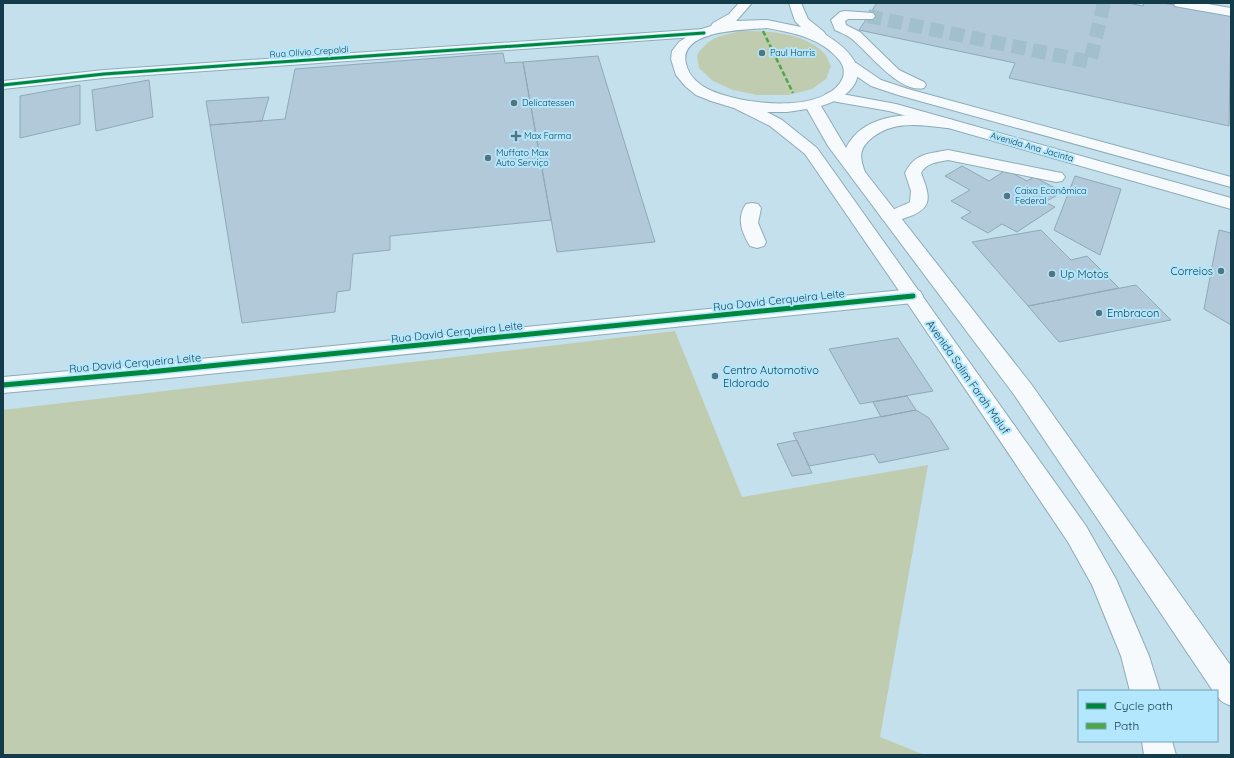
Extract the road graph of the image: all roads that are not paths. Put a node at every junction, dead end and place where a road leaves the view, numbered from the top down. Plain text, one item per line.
1 (746, 3) edge
2 (795, 3) edge
3 (1180, 3) edge
4 (1231, 12) edge
5 (868, 16) tunnel mouth
6 (707, 32) junction
7 (616, 38) junction
8 (824, 39) junction
9 (678, 56) junction
10 (851, 66) junction
11 (3, 85) edge
12 (822, 101) junction
13 (738, 104) junction
14 (947, 123) junction
15 (1052, 133) junction
16 (856, 173) junction
17 (1056, 177) dead end
18 (1231, 182) edge
19 (1231, 204) edge
20 (752, 208) dead end
21 (890, 217) junction
22 (757, 242) dead end
23 (913, 296) junction
24 (3, 385) edge
25 (1145, 690) edge
26 (1231, 691) edge
27 (1157, 742) edge
28 (1160, 755) edge

1 - 6 street
2 - 8 street
3 - 4 street
5 - 15 street
6 - 7 street
6 - 8 street
6 - 9 street
7 - 9 street
7 - 11 street, Rua Olívio Crepaldi
8 - 10 street, Avenida Ana Jacinta
9 - 13 street
10 - 12 street
10 - 15 street, Avenida Ana Jacinta
12 - 13 street
12 - 14 street, Avenida Ana Jacinta
12 - 16 street
13 - 23 street, Avenida Salim Farah Maluf
14 - 16 street
14 - 19 street, Avenida Ana Jacinta
15 - 18 street, Avenida Ana Jacinta
16 - 21 street
17 - 21 street
20 - 22 street
21 - 26 street
23 - 24 street, Rua David Cerqueira Leite
23 - 25 street, Avenida Salim Farah Maluf
27 - 28 street

